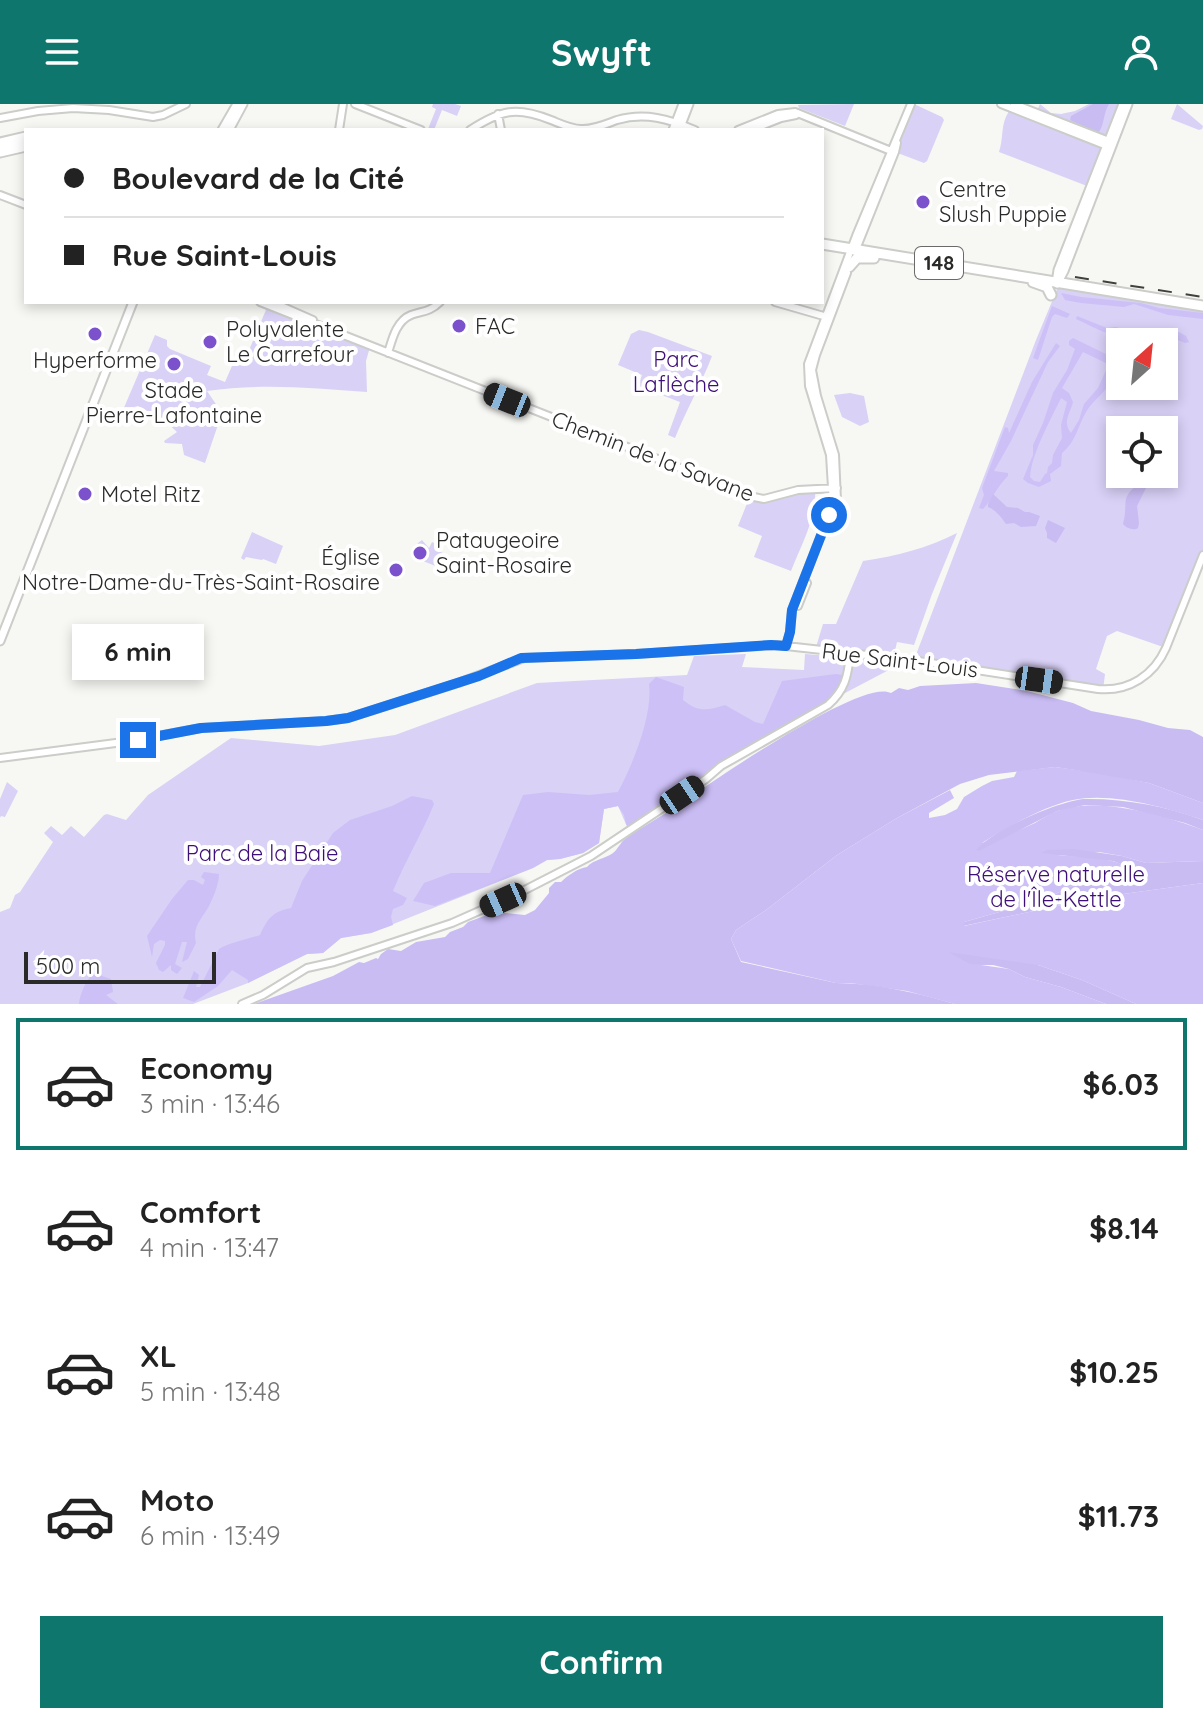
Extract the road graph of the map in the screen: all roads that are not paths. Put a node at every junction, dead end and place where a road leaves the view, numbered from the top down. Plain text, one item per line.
1 (178, 104) edge
2 (186, 104) edge
3 (240, 104) edge
4 (343, 104) edge
5 (355, 104) edge
6 (686, 104) edge
7 (911, 104) edge
8 (1001, 104) edge
9 (1014, 104) edge
10 (1126, 104) edge
11 (133, 114) junction
12 (498, 114) junction
13 (0, 118) edge
14 (773, 118) junction
15 (223, 128) edge
16 (230, 128) edge
17 (339, 128) edge
18 (416, 128) edge
19 (474, 128) edge
20 (501, 128) edge
21 (576, 128) edge
22 (593, 128) edge
23 (678, 128) edge
24 (744, 128) edge
25 (755, 128) edge
26 (24, 137) edge
27 (0, 143) edge
28 (1109, 144) junction
29 (24, 146) edge
30 (0, 152) edge
31 (892, 152) junction
32 (0, 197) edge
33 (24, 206) edge
34 (824, 247) edge
35 (824, 247) edge
36 (851, 256) junction
37 (1055, 286) junction
38 (132, 304) edge
39 (265, 304) edge
40 (277, 304) edge
41 (438, 304) edge
42 (782, 304) edge
43 (1203, 306) edge
44 (828, 318) junction
45 (388, 352) junction
46 (834, 488) junction
47 (1203, 555) edge
48 (0, 641) edge
49 (788, 646) junction
50 (850, 654) junction
51 (0, 758) edge
52 (242, 1004) edge

1 - 11 street
2 - 11 street
3 - 15 main road
3 - 16 main road
4 - 17 street
5 - 18 street
6 - 23 main road
7 - 31 street
8 - 28 street
9 - 28 street
10 - 28 main road
11 - 13 street
12 - 19 street
12 - 20 street
12 - 21 street
14 - 24 street
14 - 25 street
14 - 31 street
22 - 23 street
26 - 27 main road
28 - 37 main road
29 - 30 main road
31 - 36 street
32 - 33 street
34 - 36 main road, 148
35 - 36 main road, 148
36 - 37 main road, 148
36 - 37 main road, 148
36 - 44 street
37 - 43 main road, 148
38 - 48 main road
39 - 45 street, Chemin de la Savane
40 - 45 street, Chemin de la Savane
41 - 45 street
42 - 44 street
44 - 46 street
45 - 46 street, Chemin de la Savane
46 - 49 street
47 - 50 street, Rue Saint-Louis
49 - 50 street, Rue Saint-Louis
49 - 51 street, Rue Saint-Louis
50 - 52 street

